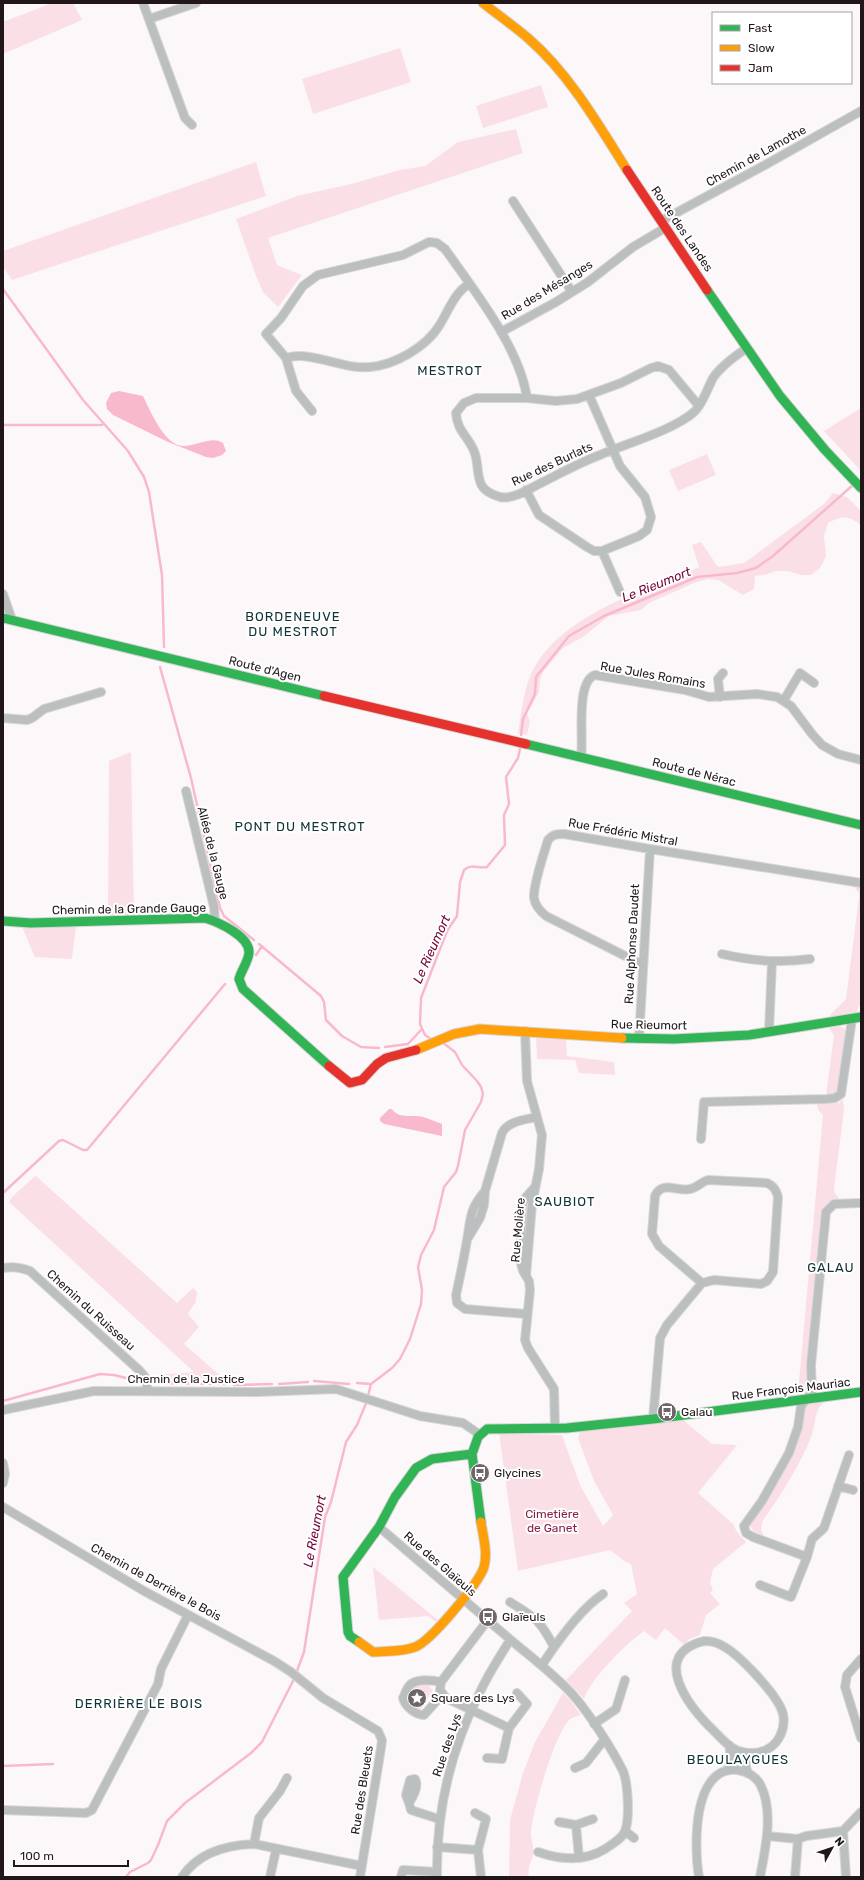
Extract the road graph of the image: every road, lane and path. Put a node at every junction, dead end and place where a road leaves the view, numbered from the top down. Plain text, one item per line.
1 (143, 3) edge
2 (196, 3) edge
3 (483, 3) edge
4 (149, 19) junction
5 (861, 111) edge
6 (192, 125) dead end
7 (513, 201) dead end
8 (663, 224) junction
9 (469, 284) junction
10 (572, 292) junction
11 (501, 332) junction
12 (747, 348) junction
13 (286, 358) junction
14 (589, 395) junction
15 (527, 398) junction
16 (699, 406) junction
17 (312, 411) dead end
18 (614, 450) junction
19 (861, 488) edge
20 (526, 490) junction
21 (602, 551) junction
22 (620, 592) dead end
23 (3, 594) edge
24 (7, 619) edge
25 (722, 673) dead end
26 (814, 683) dead end
27 (101, 692) dead end
28 (720, 697) junction
29 (784, 700) junction
30 (3, 718) edge
31 (521, 742) joint
32 (580, 757) junction
33 (861, 760) edge
34 (186, 791) dead end
35 (861, 825) edge
36 (650, 850) junction
37 (861, 884) edge
38 (215, 920) junction
39 (3, 921) edge
40 (722, 954) dead end
41 (810, 959) dead end
42 (772, 961) junction
43 (643, 965) junction
44 (856, 1018) edge
45 (525, 1031) junction
46 (769, 1032) junction
47 (639, 1039) junction
48 (436, 1041) joint
49 (536, 1117) junction
50 (701, 1139) dead end
51 (861, 1203) edge
52 (3, 1268) edge
53 (702, 1283) junction
54 (526, 1314) junction
55 (148, 1391) junction
56 (861, 1392) edge
57 (808, 1398) junction
58 (3, 1410) edge
59 (653, 1419) junction
60 (555, 1428) junction
61 (482, 1432) junction
62 (472, 1454) junction
63 (849, 1455) dead end
64 (3, 1463) edge
65 (3, 1483) edge
66 (838, 1486) junction
67 (853, 1490) dead end
68 (3, 1507) edge
69 (379, 1527) junction
70 (806, 1557) junction
71 (760, 1585) dead end
72 (603, 1594) dead end
73 (463, 1600) junction
74 (510, 1602) dead end
75 (188, 1615) junction
76 (487, 1621) junction
77 (510, 1640) junction
78 (554, 1647) junction
79 (861, 1659) edge
80 (542, 1666) junction
81 (298, 1677) joint
82 (625, 1680) dead end
83 (441, 1682) junction
84 (517, 1693) dead end
85 (442, 1694) junction
86 (472, 1710) junction
87 (594, 1724) junction
88 (509, 1728) junction
89 (861, 1738) edge
90 (604, 1740) junction
91 (729, 1745) junction
92 (751, 1754) junction
93 (487, 1758) dead end
94 (575, 1768) dead end
95 (728, 1770) junction
96 (748, 1773) junction
97 (288, 1778) dead end
98 (409, 1803) dead end
99 (3, 1810) edge
100 (861, 1812) edge
101 (475, 1813) dead end
102 (439, 1819) junction
103 (593, 1819) dead end
104 (559, 1822) dead end
105 (576, 1825) junction
106 (625, 1831) junction
107 (843, 1831) junction
108 (767, 1836) junction
109 (634, 1838) dead end
110 (798, 1839) junction
111 (254, 1844) junction
112 (437, 1847) junction
113 (276, 1850) junction
114 (478, 1850) junction
115 (538, 1852) dead end
116 (579, 1858) junction
117 (362, 1866) junction
118 (437, 1874) edge
119 (182, 1877) edge
120 (270, 1877) edge
121 (360, 1877) edge
122 (401, 1877) edge
123 (480, 1877) edge
124 (699, 1877) edge
125 (760, 1877) edge
126 (795, 1877) edge
127 (846, 1877) edge

1 - 4 street
2 - 4 street
3 - 8 street, Route des Landes
4 - 6 street
5 - 8 street, Chemin de Lamothe
7 - 10 street
8 - 10 street, Rue des Mésanges
8 - 12 street, Route des Landes
9 - 11 street, Rue des Mésanges
9 - 13 street
9 - 13 street, Rue des Mésanges
10 - 11 street, Rue des Mésanges
11 - 15 street
12 - 16 street
12 - 19 street, Route des Landes
13 - 17 street
14 - 15 street, Rue des Burlats
14 - 16 street, Rue des Burlats
14 - 18 street
15 - 20 street, Rue des Burlats
16 - 18 street, Rue des Burlats
18 - 20 street, Rue des Burlats
18 - 21 street
20 - 21 street
21 - 22 street
23 - 24 street
24 - 31 street, Route d'Agen
25 - 28 street, Rue Jules Romains
26 - 29 street
27 - 30 street
28 - 29 street, Rue Jules Romains
28 - 32 street, Rue Jules Romains
29 - 33 street, Rue Jules Romains
31 - 32 street, Route de Nérac
32 - 35 street, Route de Nérac
34 - 38 street, Allée de la Gauge
36 - 37 street, Rue Frédéric Mistral
36 - 43 street, Rue Alphonse Daudet
36 - 43 street, Rue Frédéric Mistral
38 - 39 street, Chemin de la Grande Gauge
38 - 48 street, Chemin de la Grande Gauge
40 - 42 street
41 - 42 street
42 - 46 street
43 - 47 street, Rue Alphonse Daudet
44 - 46 street, Rue Rieumort
44 - 50 street
45 - 47 street, Rue Rieumort
45 - 48 street, Rue Rieumort
45 - 49 street, Rue Molière
46 - 47 street, Rue Rieumort
49 - 54 street, Rue Molière
49 - 54 street
51 - 57 street
52 - 55 street, Chemin du Ruisseau
53 - 53 street
53 - 59 street
54 - 60 street, Rue Molière
55 - 58 street, Chemin de la Justice
55 - 61 street, Chemin de la Justice
56 - 57 street, Rue François Mauriac
57 - 59 street, Rue François Mauriac
57 - 70 street
59 - 60 street, Rue François Mauriac
60 - 61 street, Rue François Mauriac
61 - 62 street
62 - 69 street
62 - 73 street
63 - 66 street
64 - 65 street
66 - 67 street
66 - 70 street
68 - 75 street, Chemin de Derrière le Bois
69 - 73 street, Rue des Glaïeuls
69 - 73 street
70 - 71 street
72 - 78 street
73 - 76 street, Rue des Glaïeuls
74 - 78 street
75 - 81 street, Chemin de Derrière le Bois
75 - 99 street
76 - 77 street, Rue des Glaïeuls
76 - 83 street
77 - 80 street, Rue des Glaïeuls
77 - 86 street, Rue des Lys
78 - 80 street
79 - 89 street
80 - 87 street, Rue des Glaïeuls
81 - 117 street, Rue des Bleuets
82 - 87 street
83 - 85 street
83 - 85 street
84 - 88 street
85 - 86 street
86 - 88 street
86 - 102 street, Rue des Lys
87 - 90 street, Rue des Glaïeuls
88 - 93 street
90 - 94 street
90 - 106 street, Rue des Glaïeuls
91 - 92 street
91 - 92 street
91 - 95 street
92 - 96 street
95 - 96 street
95 - 124 street
96 - 108 street
97 - 111 street
98 - 102 street
100 - 107 street
101 - 114 street
102 - 112 street, Rue des Lys
103 - 105 street
104 - 105 street
105 - 116 street
106 - 109 street
106 - 116 street
107 - 110 street
107 - 127 street
108 - 110 street
108 - 125 street
110 - 126 street
111 - 113 street
111 - 119 street
112 - 114 street
112 - 118 street, Rue des Lys
113 - 117 street
113 - 120 street
114 - 123 street
115 - 116 street
117 - 121 street, Rue des Bleuets
118 - 122 street, Rue des Lys

